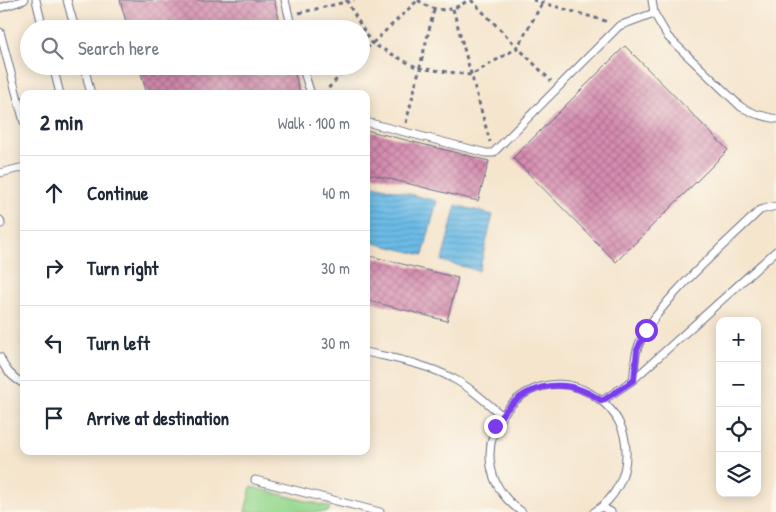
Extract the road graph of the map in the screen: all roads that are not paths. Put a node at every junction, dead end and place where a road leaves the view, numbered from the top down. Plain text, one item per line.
1 (24, 0) edge
2 (36, 0) edge
3 (67, 0) edge
4 (285, 0) edge
5 (652, 0) edge
6 (0, 8) edge
7 (654, 13) junction
8 (41, 20) edge
9 (73, 20) edge
10 (290, 20) edge
11 (0, 32) edge
12 (55, 75) edge
13 (86, 75) edge
14 (305, 75) edge
15 (59, 90) edge
16 (90, 90) edge
17 (310, 90) edge
18 (20, 107) edge
19 (776, 119) edge
20 (370, 123) edge
21 (20, 168) edge
22 (0, 173) edge
23 (776, 206) edge
24 (776, 251) edge
25 (370, 353) edge
26 (0, 357) edge
27 (634, 380) junction
28 (20, 382) edge
29 (602, 401) junction
30 (502, 415) junction
31 (255, 480) dead end
32 (602, 507) junction
33 (380, 512) edge
34 (522, 512) edge
35 (594, 512) edge
36 (611, 512) edge

1 - 6 lane
2 - 8 lane
3 - 9 lane
4 - 10 lane
5 - 7 lane
7 - 19 lane
7 - 20 lane
11 - 18 lane
12 - 15 lane
13 - 16 lane
14 - 17 lane
21 - 22 lane
23 - 27 lane
24 - 27 lane
25 - 30 lane
26 - 28 lane
27 - 29 lane
29 - 30 lane
29 - 32 lane
30 - 34 lane
31 - 33 lane
32 - 35 lane
32 - 36 lane

